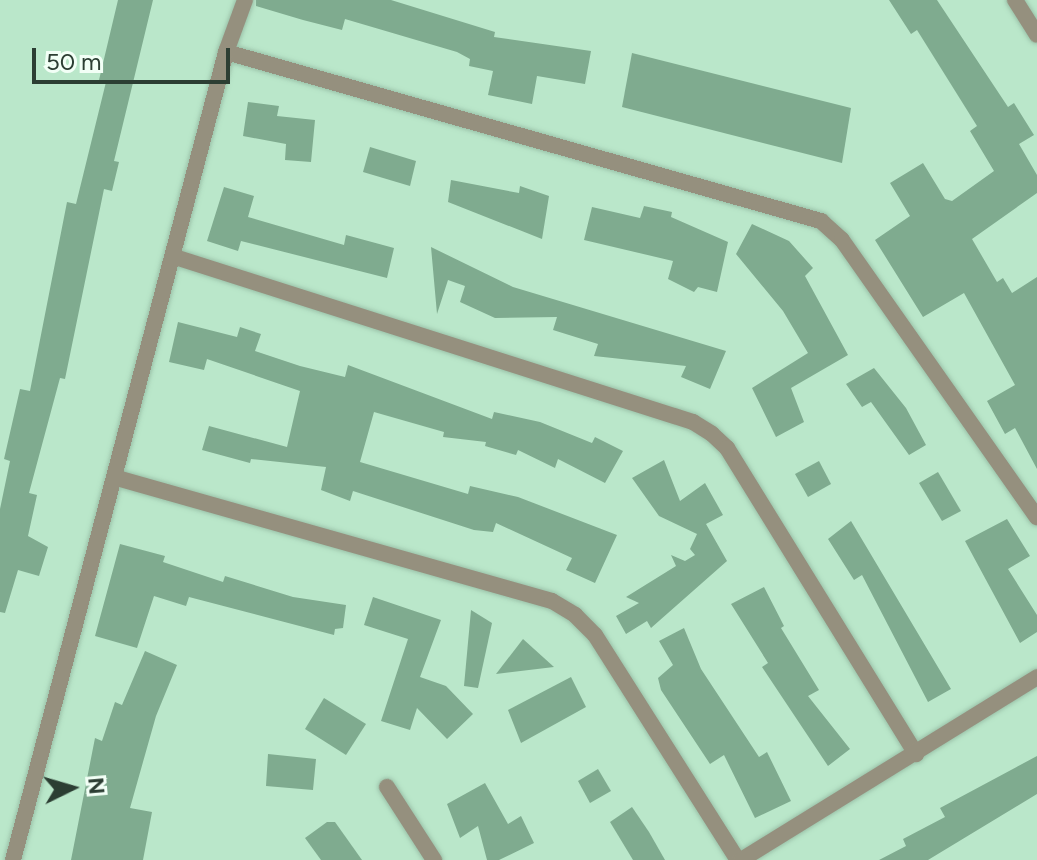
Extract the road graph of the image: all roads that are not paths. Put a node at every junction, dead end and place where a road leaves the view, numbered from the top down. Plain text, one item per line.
1 (245, 0) edge
2 (1015, 0) edge
3 (1037, 35) edge
4 (226, 52) junction
5 (175, 257) junction
6 (117, 478) junction
7 (1037, 517) edge
8 (1037, 677) edge
9 (916, 754) junction
10 (387, 787) dead end
11 (13, 860) edge
12 (434, 860) edge
13 (739, 860) edge

1 - 4 street
2 - 3 street
4 - 5 street
4 - 7 street
5 - 6 street
5 - 9 street
6 - 11 street
6 - 13 street
8 - 9 street
9 - 13 street
10 - 12 street

